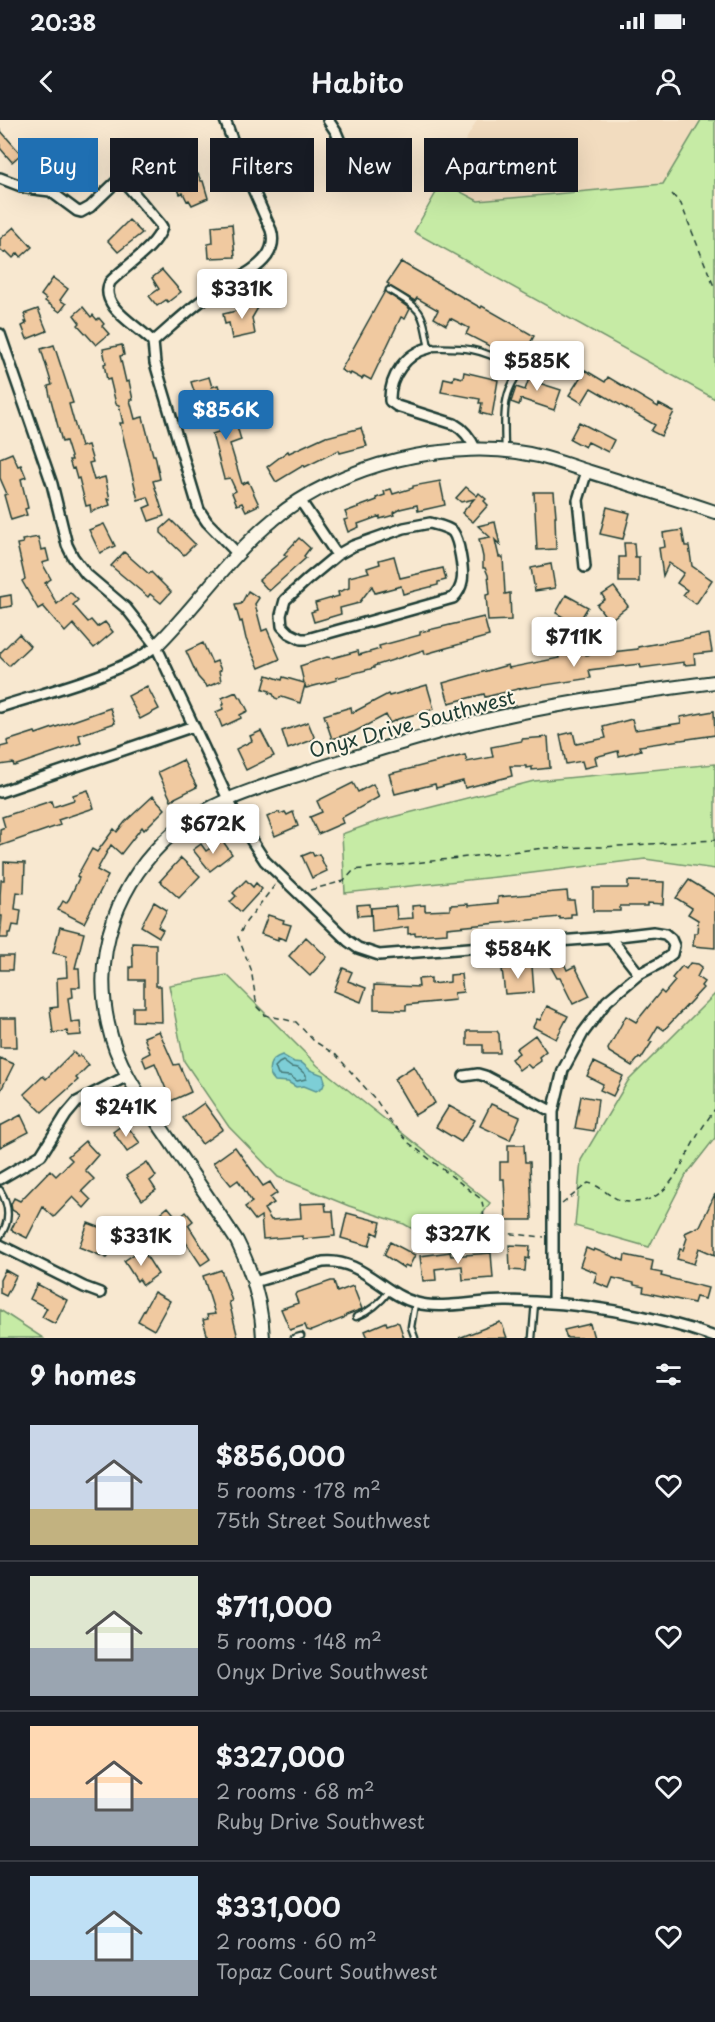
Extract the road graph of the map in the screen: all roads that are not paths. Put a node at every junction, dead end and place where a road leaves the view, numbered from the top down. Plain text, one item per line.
1 (225, 120) edge
2 (328, 120) edge
3 (339, 138) edge
4 (0, 178) edge
5 (110, 188) edge
6 (132, 192) edge
7 (388, 291) dead end
8 (0, 334) edge
9 (153, 342) junction
10 (429, 348) junction
11 (538, 352) dead end
12 (511, 365) dead end
13 (476, 450) junction
14 (505, 451) junction
15 (587, 471) junction
16 (300, 500) junction
17 (715, 512) edge
18 (238, 554) junction
19 (337, 555) junction
20 (585, 567) dead end
21 (156, 646) junction
22 (715, 682) edge
23 (0, 707) edge
24 (194, 726) junction
25 (0, 792) edge
26 (229, 800) junction
27 (610, 937) junction
28 (639, 974) junction
29 (464, 1076) dead end
30 (127, 1077) junction
31 (553, 1112) junction
32 (0, 1179) edge
33 (0, 1190) edge
34 (0, 1236) edge
35 (0, 1245) edge
36 (254, 1282) junction
37 (390, 1290) junction
38 (100, 1293) dead end
39 (535, 1301) junction
40 (415, 1303) junction
41 (553, 1303) junction
42 (356, 1317) dead end
43 (301, 1336) dead end
44 (715, 1337) edge
45 (263, 1338) edge
46 (294, 1338) edge
47 (415, 1338) edge
48 (532, 1338) edge

1 - 9 street
2 - 3 street
4 - 5 street
6 - 9 street
7 - 10 lane
8 - 21 street
9 - 18 street
10 - 12 lane
10 - 13 street
11 - 14 lane
13 - 14 street
13 - 16 street
14 - 15 street
15 - 17 street
15 - 20 street
16 - 18 street
16 - 19 street
18 - 21 street
19 - 19 street
21 - 23 street
21 - 24 street
22 - 26 street, Onyx Drive Southwest
24 - 25 street
24 - 26 street
26 - 27 street
26 - 30 street, Onyx Drive Southwest
27 - 28 street
27 - 28 street
28 - 31 street
29 - 31 street
30 - 32 street
30 - 36 street, Onyx Drive Southwest
31 - 41 street
33 - 34 lane
35 - 38 street
36 - 37 street
36 - 45 street, Onyx Drive Southwest
37 - 40 street
37 - 42 lane
39 - 40 street
39 - 41 street
39 - 48 lane
40 - 47 lane
41 - 44 street
43 - 46 lane

